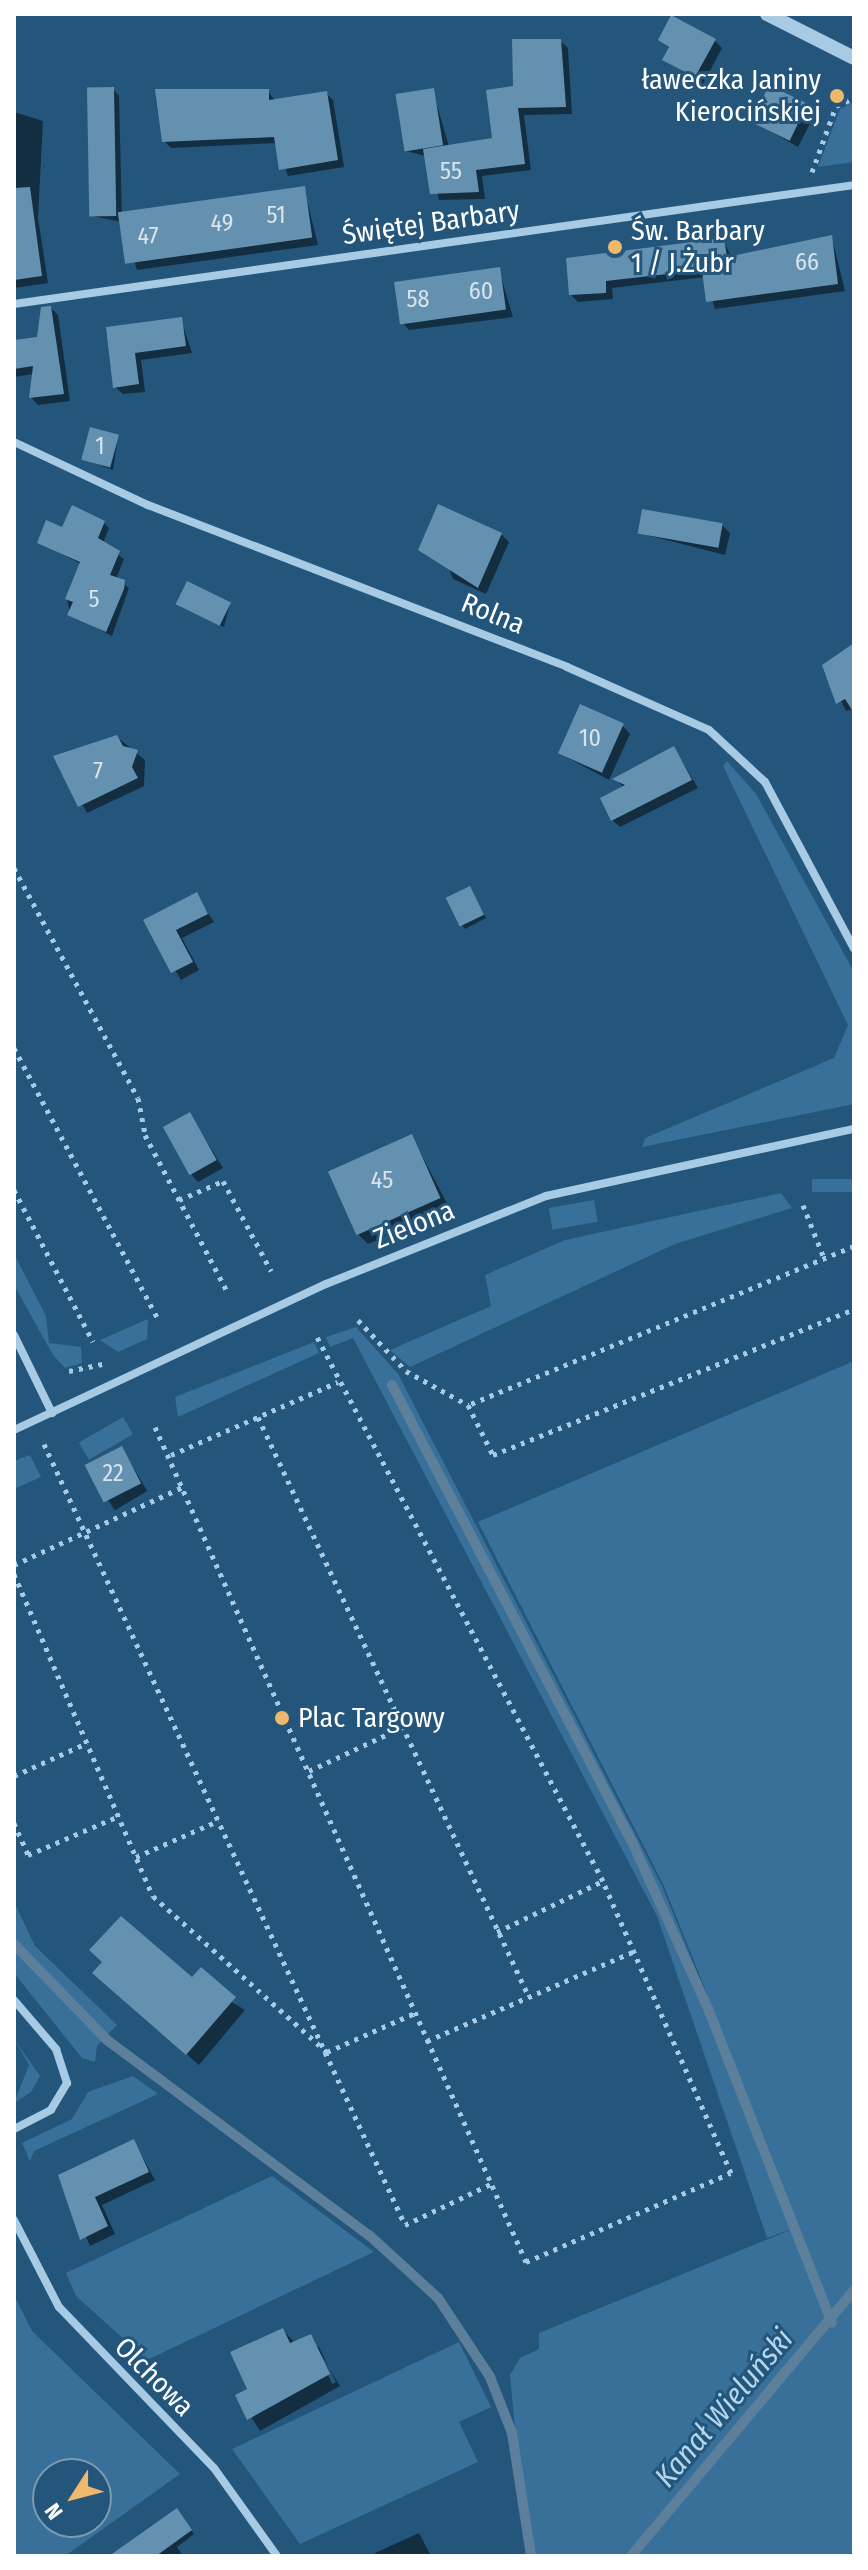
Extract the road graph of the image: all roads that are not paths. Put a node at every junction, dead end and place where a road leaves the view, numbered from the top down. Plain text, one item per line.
1 (767, 14) edge
2 (854, 58) edge
3 (854, 185) edge
4 (14, 304) edge
5 (14, 442) edge
6 (854, 949) edge
7 (854, 1129) edge
8 (14, 1335) edge
9 (52, 1413) junction
10 (14, 1430) edge
11 (14, 2000) edge
12 (14, 2129) edge
13 (14, 2220) edge
14 (277, 2556) edge

1 - 2 street
3 - 4 street, Świętej Barbary
5 - 6 street, Rolna
7 - 9 street, Zielona
8 - 9 street
9 - 10 street, Zielona
11 - 12 street
13 - 14 street, Olchowa

